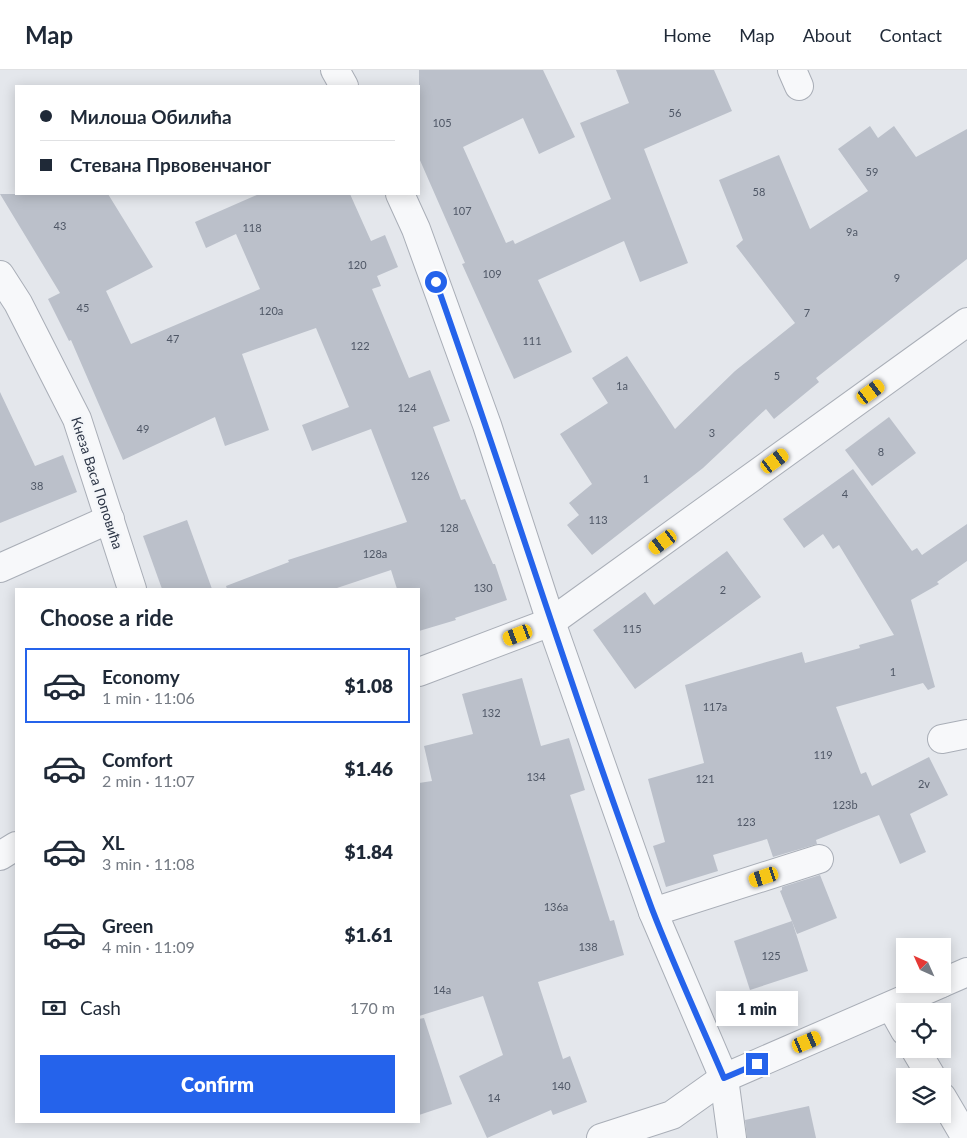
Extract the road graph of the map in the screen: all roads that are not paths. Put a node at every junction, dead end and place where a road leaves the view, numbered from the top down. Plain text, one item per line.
1 (335, 70) edge
2 (343, 85) edge
3 (400, 195) edge
4 (0, 275) edge
5 (967, 322) edge
6 (110, 519) junction
7 (0, 568) edge
8 (132, 588) edge
9 (551, 622) junction
10 (420, 672) edge
11 (15, 847) edge
12 (0, 856) edge
13 (819, 859) dead end
14 (653, 912) junction
15 (967, 972) edge
16 (951, 979) edge
17 (919, 993) edge
18 (890, 1006) junction
19 (896, 1016) edge
20 (724, 1078) junction
21 (951, 1112) edge
22 (600, 1138) edge
23 (732, 1138) edge
24 (966, 1138) edge

1 - 2 street
3 - 9 street
4 - 6 street, Кнеза Васа Поповића
5 - 9 street
6 - 7 street
6 - 8 street, Кнеза Васа Поповића
9 - 10 street
9 - 14 street
11 - 12 street
13 - 14 street
14 - 20 street
15 - 16 street
17 - 18 street
18 - 19 street
18 - 20 street
20 - 22 street
20 - 23 street
21 - 24 street

